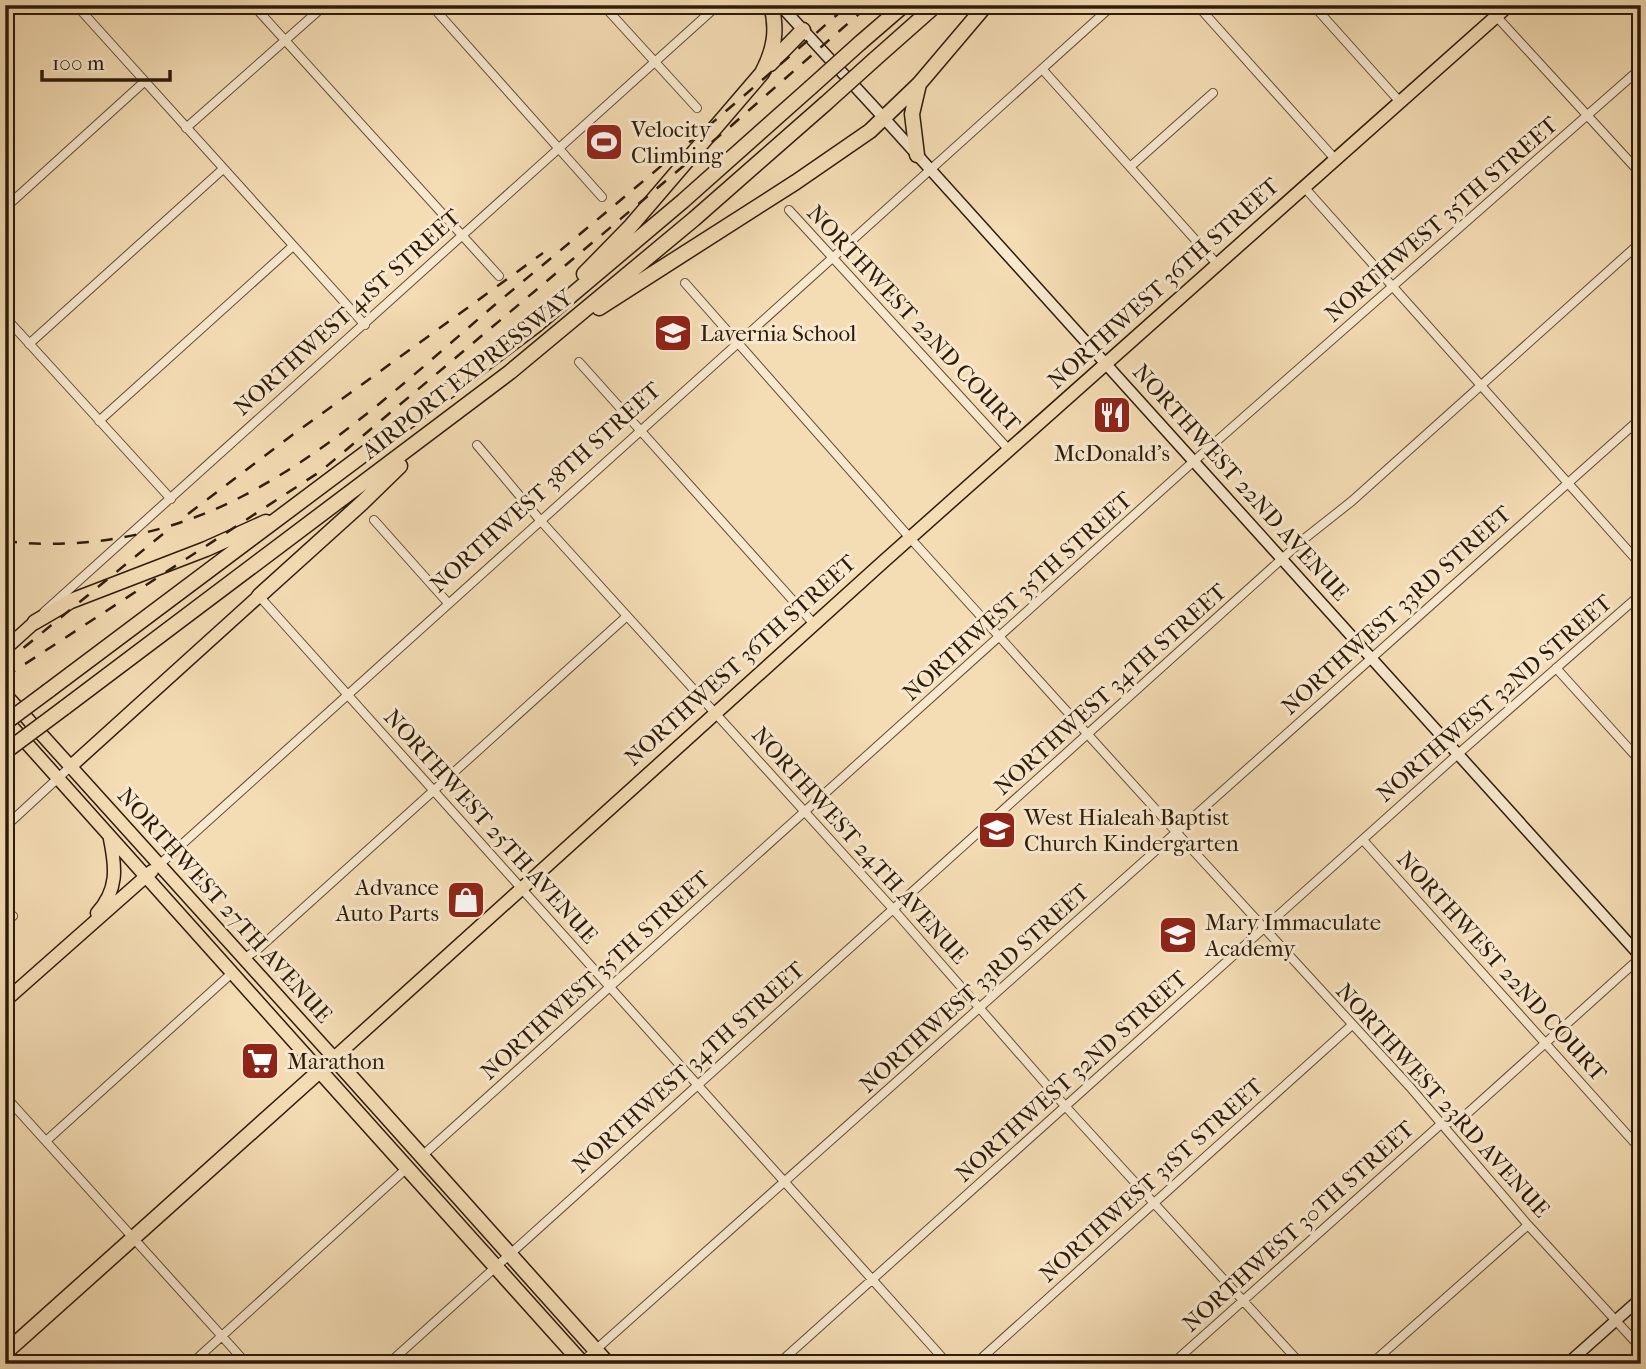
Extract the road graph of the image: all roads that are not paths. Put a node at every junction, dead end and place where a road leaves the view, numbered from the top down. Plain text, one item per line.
1 (76, 5) edge
2 (253, 5) edge
3 (325, 5) edge
4 (431, 5) edge
5 (603, 5) edge
6 (718, 5) edge
7 (771, 5) edge
8 (780, 5) edge
9 (904, 5) edge
10 (936, 5) edge
11 (986, 5) edge
12 (1113, 5) edge
13 (1197, 5) edge
14 (1313, 5) edge
15 (1486, 5) edge
16 (1509, 5) edge
17 (1496, 16) junction
18 (803, 30) junction
19 (285, 40) junction
20 (654, 62) junction
21 (1641, 68) edge
22 (1043, 70) junction
23 (762, 73) junction
24 (144, 82) junction
25 (919, 84) junction
26 (1213, 93) dead end
27 (1400, 102) junction
28 (697, 107) dead end
29 (1588, 115) junction
30 (883, 117) junction
31 (186, 128) junction
32 (559, 149) junction
33 (917, 155) junction
34 (1335, 159) junction
35 (1130, 167) junction
36 (223, 169) junction
37 (930, 169) junction
38 (1641, 174) edge
39 (1304, 187) junction
40 (602, 197) dead end
41 (5, 208) edge
42 (789, 210) dead end
43 (463, 236) junction
44 (1641, 242) edge
45 (293, 246) junction
46 (832, 257) junction
47 (1217, 264) junction
48 (499, 276) dead end
49 (685, 283) dead end
50 (1393, 288) junction
51 (5, 317) edge
52 (573, 322) junction
53 (365, 325) junction
54 (535, 326) junction
55 (738, 342) junction
56 (29, 344) junction
57 (579, 362) dead end
58 (1107, 364) junction
59 (1481, 386) junction
60 (1641, 418) edge
61 (99, 421) junction
62 (436, 430) junction
63 (639, 430) junction
64 (477, 445) dead end
65 (1010, 451) junction
66 (1194, 461) junction
67 (1567, 483) junction
68 (170, 499) junction
69 (293, 509) junction
70 (374, 520) dead end
71 (540, 520) junction
72 (910, 538) junction
73 (1282, 559) junction
74 (1641, 565) edge
75 (1641, 594) edge
76 (259, 596) junction
77 (448, 603) junction
78 (627, 615) junction
79 (35, 622) junction
80 (814, 624) junction
81 (1000, 636) junction
82 (5, 649) edge
83 (1371, 656) junction
84 (1556, 668) junction
85 (5, 694) edge
86 (347, 694) junction
87 (715, 713) junction
88 (5, 721) edge
89 (1088, 735) junction
90 (5, 752) edge
91 (1458, 754) junction
92 (1641, 761) edge
93 (70, 767) junction
94 (58, 778) junction
95 (434, 790) junction
96 (806, 812) junction
97 (5, 827) edge
98 (1177, 833) junction
99 (109, 835) junction
100 (1363, 840) junction
101 (159, 865) junction
102 (146, 877) junction
103 (521, 887) junction
104 (893, 909) junction
105 (13, 916) dead end
106 (5, 923) edge
107 (1265, 929) junction
108 (80, 934) junction
109 (210, 948) junction
110 (1639, 953) edge
111 (243, 959) junction
112 (232, 973) junction
113 (609, 987) junction
114 (5, 1001) edge
115 (980, 1008) junction
116 (1352, 1025) junction
117 (1546, 1044) junction
118 (334, 1058) junction
119 (320, 1070) junction
120 (697, 1085) junction
121 (5, 1096) edge
122 (1066, 1107) junction
123 (1441, 1124) junction
124 (46, 1141) junction
125 (1641, 1150) edge
126 (422, 1156) junction
127 (408, 1167) junction
128 (432, 1168) junction
129 (785, 1182) junction
130 (1155, 1203) junction
131 (1528, 1225) junction
132 (134, 1236) junction
133 (510, 1254) junction
134 (496, 1267) junction
135 (872, 1279) junction
136 (1641, 1298) edge
137 (1243, 1301) junction
138 (1616, 1320) junction
139 (222, 1336) junction
140 (1641, 1348) edge
141 (596, 1350) junction
142 (5, 1353) edge
143 (582, 1363) edge
144 (191, 1364) edge
145 (247, 1364) edge
146 (388, 1364) edge
147 (608, 1364) edge
148 (778, 1364) edge
149 (948, 1364) edge
150 (975, 1364) edge
151 (1172, 1364) edge
152 (1301, 1364) edge
153 (1371, 1364) edge
154 (1567, 1364) edge

1 - 24 street
2 - 19 street
3 - 19 street
4 - 32 street
5 - 20 street
6 - 20 street, NORTHWEST 41ST STREET
7 - 23 highway
8 - 18 main road, NORTHWEST 22ND AVENUE
9 - 54 highway, AIRPORT EXPRESSWAY, bridge
10 - 52 highway, AIRPORT EXPRESSWAY, bridge
11 - 25 highway
12 - 22 street, NORTHWEST 38TH STREET
13 - 34 street
14 - 27 street
15 - 17 street
16 - 17 main road, NORTHWEST 36TH STREET
17 - 27 main road, NORTHWEST 36TH STREET
17 - 29 street
18 - 23 highway
18 - 30 main road, NORTHWEST 22ND AVENUE
19 - 31 street
19 - 43 street
20 - 28 street
20 - 32 street, NORTHWEST 41ST STREET
21 - 29 street, NORTHWEST 35TH STREET
22 - 35 street
22 - 37 street, NORTHWEST 38TH STREET
23 - 54 highway
24 - 31 street
24 - 41 street
25 - 30 highway
25 - 33 highway
26 - 35 street
27 - 34 main road, NORTHWEST 36TH STREET
29 - 38 street
29 - 50 street, NORTHWEST 35TH STREET
30 - 33 main road, NORTHWEST 22ND AVENUE
30 - 52 highway
31 - 36 street
32 - 40 street
32 - 43 street, NORTHWEST 41ST STREET
33 - 37 main road, NORTHWEST 22ND AVENUE
34 - 39 main road, NORTHWEST 36TH STREET
35 - 47 street
36 - 45 street
36 - 56 street
37 - 46 street, NORTHWEST 38TH STREET
37 - 58 main road, NORTHWEST 22ND AVENUE
39 - 47 main road, NORTHWEST 36TH STREET
39 - 50 street
42 - 46 street, NORTHWEST 22ND COURT
43 - 48 street
43 - 53 street, NORTHWEST 41ST STREET
44 - 59 street, NORTHWEST 34TH STREET
45 - 53 street
45 - 61 street
46 - 55 street, NORTHWEST 38TH STREET
46 - 65 street, NORTHWEST 22ND COURT
47 - 58 main road, NORTHWEST 36TH STREET
49 - 55 street, NORTHWEST 23RD AVENUE
50 - 59 street
50 - 66 street, NORTHWEST 35TH STREET
51 - 56 street
52 - 62 highway, AIRPORT EXPRESSWAY
53 - 68 street, NORTHWEST 41ST STREET
54 - 69 highway, AIRPORT EXPRESSWAY
55 - 63 street, NORTHWEST 38TH STREET
55 - 72 street, NORTHWEST 23RD AVENUE
56 - 61 street
57 - 63 street
58 - 65 main road, NORTHWEST 36TH STREET
58 - 66 main road, NORTHWEST 22ND AVENUE
59 - 67 street
59 - 73 street, NORTHWEST 34TH STREET
60 - 67 street, NORTHWEST 33RD STREET
61 - 68 street
62 - 76 highway
62 - 90 highway, AIRPORT EXPRESSWAY, bridge
63 - 71 street, NORTHWEST 38TH STREET
63 - 80 street
64 - 71 street, NORTHWEST 24TH AVENUE
65 - 72 main road, NORTHWEST 36TH STREET
66 - 73 main road, NORTHWEST 22ND AVENUE
66 - 81 street, NORTHWEST 35TH STREET
67 - 74 street
67 - 83 street, NORTHWEST 33RD STREET
68 - 79 street, NORTHWEST 41ST STREET
69 - 79 highway
69 - 88 highway, AIRPORT EXPRESSWAY, bridge
70 - 77 street
71 - 77 street, NORTHWEST 38TH STREET
71 - 78 street, NORTHWEST 24TH AVENUE
72 - 80 main road, NORTHWEST 36TH STREET
72 - 81 street, NORTHWEST 23RD AVENUE
73 - 83 main road, NORTHWEST 22ND AVENUE
73 - 89 street, NORTHWEST 34TH STREET
75 - 84 street, NORTHWEST 32ND STREET
76 - 86 street, NORTHWEST 25TH AVENUE
76 - 93 main road
77 - 86 street, NORTHWEST 38TH STREET
78 - 87 street, NORTHWEST 24TH AVENUE
78 - 95 street
79 - 82 main road, NORTHWEST 41ST STREET
80 - 87 main road, NORTHWEST 36TH STREET
81 - 89 street, NORTHWEST 23RD AVENUE
81 - 96 street, NORTHWEST 35TH STREET
83 - 91 main road, NORTHWEST 22ND AVENUE
83 - 98 street, NORTHWEST 33RD STREET
84 - 91 street, NORTHWEST 32ND STREET
84 - 92 street
85 - 93 main road, NORTHWEST 27TH AVENUE
86 - 95 street, NORTHWEST 25TH AVENUE
86 - 101 street, NORTHWEST 38TH STREET
87 - 96 street, NORTHWEST 24TH AVENUE
87 - 103 main road, NORTHWEST 36TH STREET
88 - 94 main road, NORTHWEST 27TH AVENUE
89 - 98 street, NORTHWEST 23RD AVENUE
89 - 104 street, NORTHWEST 34TH STREET
91 - 100 street, NORTHWEST 32ND STREET
91 - 110 main road, NORTHWEST 22ND AVENUE
93 - 94 street
93 - 101 main road, NORTHWEST 27TH AVENUE
94 - 97 street
94 - 99 main road, NORTHWEST 27TH AVENUE
95 - 103 street, NORTHWEST 25TH AVENUE
95 - 111 street
96 - 104 street, NORTHWEST 24TH AVENUE
96 - 113 street, NORTHWEST 35TH STREET
98 - 107 street, NORTHWEST 23RD AVENUE
98 - 115 street, NORTHWEST 33RD STREET
99 - 102 main road, NORTHWEST 27TH AVENUE
99 - 108 main road
100 - 107 street, NORTHWEST 32ND STREET
100 - 117 street, NORTHWEST 22ND COURT
101 - 102 main road, NORTHWEST 38TH STREET
101 - 111 main road, NORTHWEST 27TH AVENUE
102 - 108 main road, NORTHWEST 38TH STREET
102 - 109 main road, NORTHWEST 27TH AVENUE
103 - 113 street, NORTHWEST 25TH AVENUE
103 - 118 main road, NORTHWEST 36TH STREET
104 - 115 street, NORTHWEST 24TH AVENUE
104 - 120 street, NORTHWEST 34TH STREET
105 - 106 street
107 - 116 street, NORTHWEST 23RD AVENUE
107 - 122 street, NORTHWEST 32ND STREET
108 - 114 main road, NORTHWEST 38TH STREET
109 - 111 main road
109 - 112 main road, NORTHWEST 27TH AVENUE
110 - 117 street, NORTHWEST 30TH STREET
111 - 118 main road, NORTHWEST 27TH AVENUE
112 - 119 main road, NORTHWEST 27TH AVENUE
112 - 124 street
113 - 120 street, NORTHWEST 25TH AVENUE
113 - 126 street, NORTHWEST 35TH STREET
115 - 122 street, NORTHWEST 24TH AVENUE
115 - 129 street, NORTHWEST 33RD STREET
116 - 123 street, NORTHWEST 23RD AVENUE
116 - 130 street, NORTHWEST 31ST STREET
117 - 123 street, NORTHWEST 30TH STREET
117 - 125 street, NORTHWEST 22ND COURT
118 - 119 highway, NORTHWEST 36TH STREET
118 - 126 highway, NORTHWEST 27TH AVENUE
119 - 127 highway, NORTHWEST 27TH AVENUE
119 - 132 highway, NORTHWEST 36TH STREET
120 - 129 street, NORTHWEST 25TH AVENUE
120 - 133 street, NORTHWEST 34TH STREET
121 - 124 street
122 - 130 street, NORTHWEST 24TH AVENUE
122 - 135 street, NORTHWEST 32ND STREET
123 - 131 street, NORTHWEST 23RD AVENUE
123 - 137 street, NORTHWEST 30TH STREET
124 - 132 street
126 - 128 highway, NORTHWEST 27TH AVENUE
127 - 128 highway
127 - 134 highway, NORTHWEST 27TH AVENUE
127 - 139 street
128 - 133 highway, NORTHWEST 27TH AVENUE
129 - 135 street, NORTHWEST 25TH AVENUE
129 - 141 street, NORTHWEST 33RD STREET
130 - 137 street, NORTHWEST 24TH AVENUE
130 - 150 street, NORTHWEST 31ST STREET
131 - 138 street, NORTHWEST 23RD AVENUE
131 - 153 street
132 - 139 street
132 - 142 highway, NORTHWEST 36TH STREET
133 - 134 street, NORTHWEST 34TH STREET
133 - 141 highway, NORTHWEST 27TH AVENUE
134 - 143 highway, NORTHWEST 27TH AVENUE
134 - 146 street, NORTHWEST 34TH STREET
135 - 148 street, NORTHWEST 32ND STREET
135 - 149 street, NORTHWEST 25TH AVENUE
136 - 138 main road
137 - 151 street, NORTHWEST 30TH STREET
137 - 152 street, NORTHWEST 24TH AVENUE
138 - 140 street, NORTHWEST 23RD AVENUE
138 - 154 main road
139 - 144 street
139 - 145 street
141 - 143 street, NORTHWEST 33RD STREET
141 - 147 highway, NORTHWEST 27TH AVENUE

